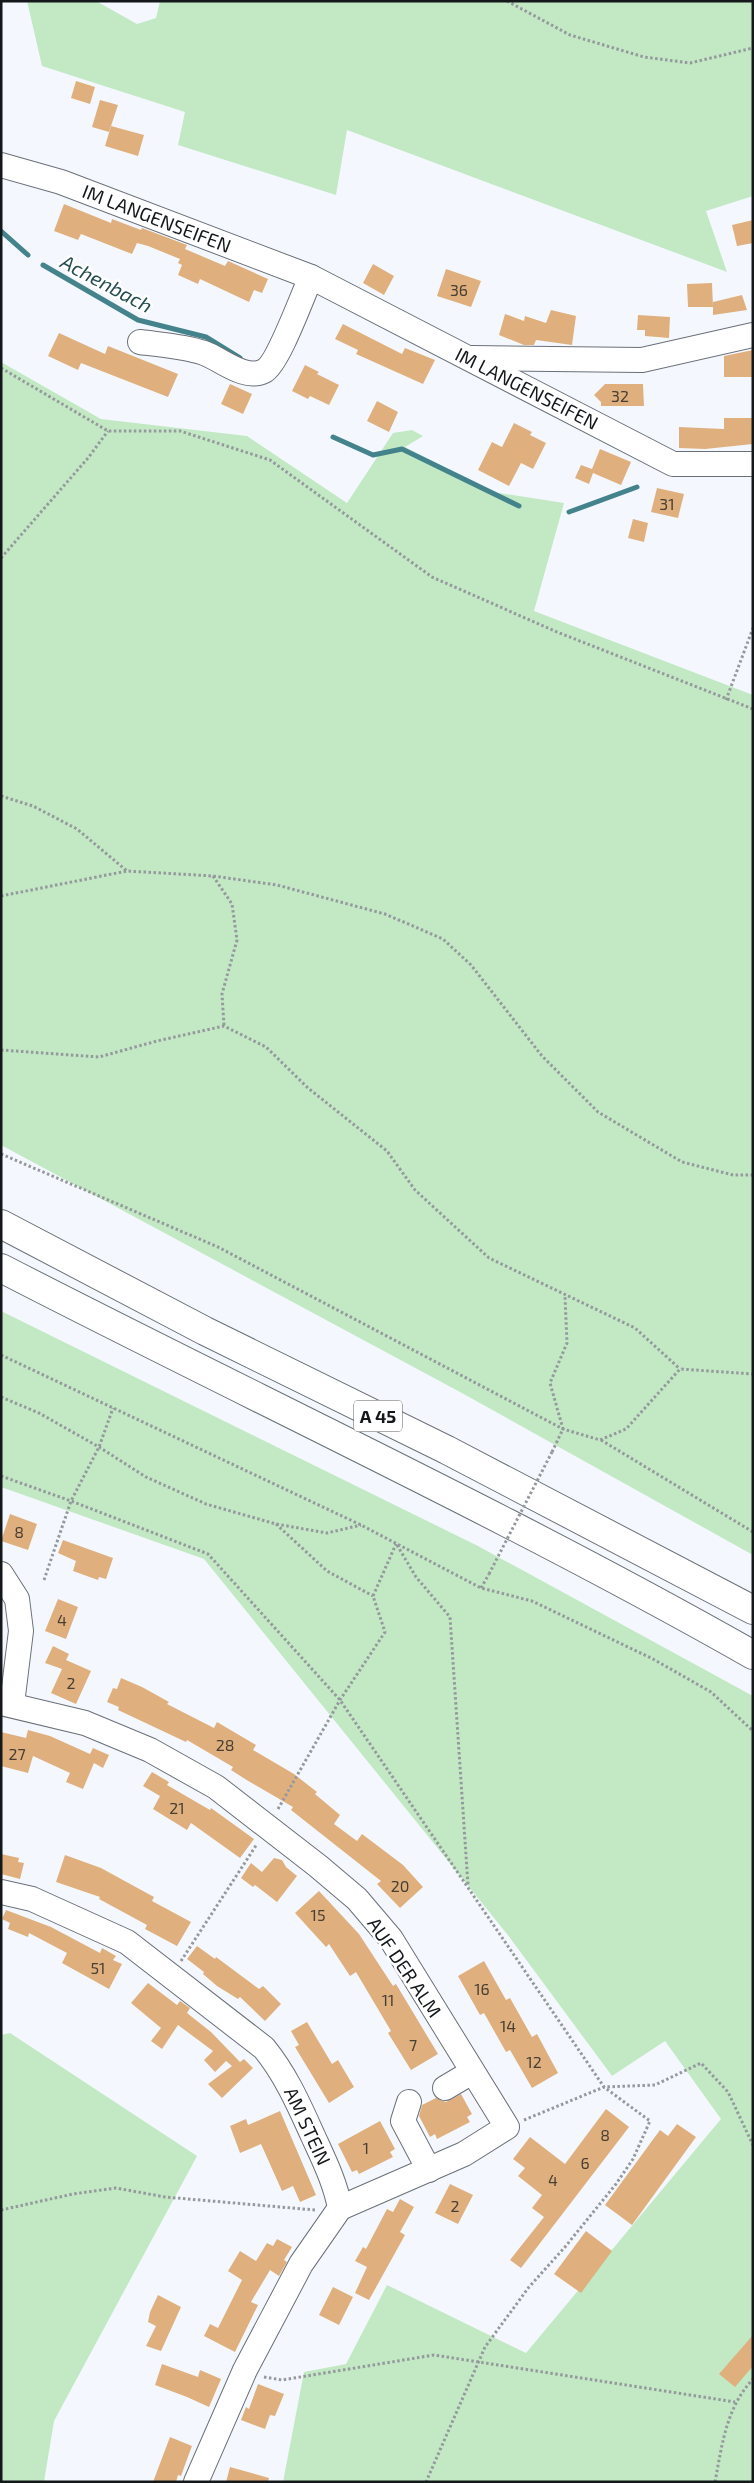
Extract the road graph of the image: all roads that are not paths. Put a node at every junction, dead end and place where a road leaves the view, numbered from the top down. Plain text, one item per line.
1 (1, 165) edge
2 (311, 277) junction
3 (753, 334) edge
4 (140, 342) dead end
5 (468, 358) junction
6 (753, 464) edge
7 (1, 1224) edge
8 (1, 1268) edge
9 (1, 1574) edge
10 (753, 1610) edge
11 (753, 1655) edge
12 (7, 1704) edge
13 (1, 1892) edge
14 (472, 2072) junction
15 (444, 2088) dead end
16 (409, 2102) dead end
17 (429, 2170) junction
18 (340, 2208) junction
19 (196, 2482) edge

1 - 2 street, IM LANGENSEIFEN
2 - 4 street
2 - 5 street, IM LANGENSEIFEN
3 - 5 street
5 - 6 street, IM LANGENSEIFEN
7 - 10 highway, A 45
8 - 11 highway, A 45
9 - 12 street
12 - 14 street, AUF DER ALM
13 - 18 street, AM STEIN
14 - 15 street
14 - 17 street, AUF DER ALM
16 - 17 street
17 - 18 street
18 - 19 street

